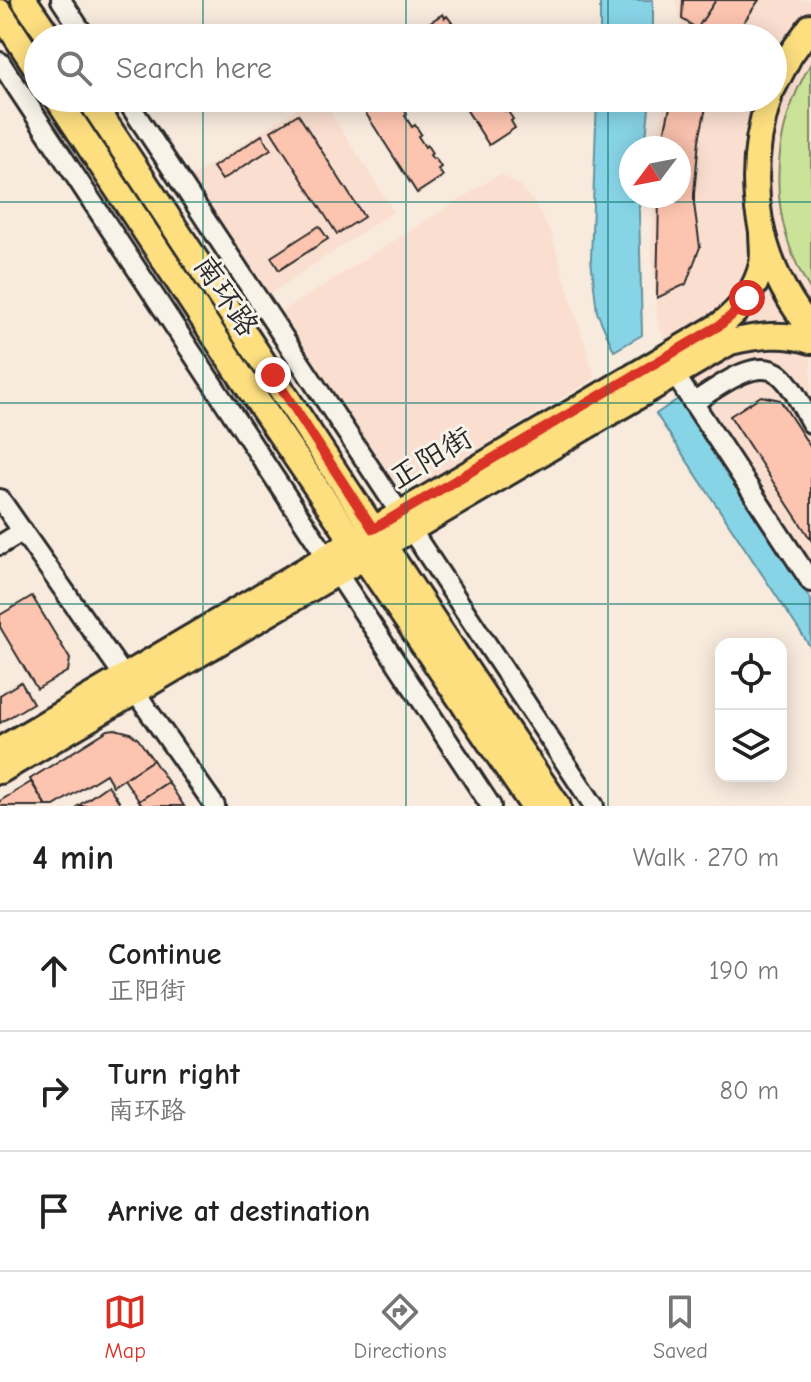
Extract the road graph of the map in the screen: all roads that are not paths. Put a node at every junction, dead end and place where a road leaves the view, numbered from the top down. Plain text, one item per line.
1 (24, 0) edge
2 (61, 0) edge
3 (0, 12) edge
4 (40, 24) edge
5 (77, 24) edge
6 (811, 26) edge
7 (24, 49) edge
8 (787, 61) edge
9 (0, 62) edge
10 (24, 98) edge
11 (33, 112) edge
12 (67, 112) edge
13 (98, 112) edge
14 (134, 112) edge
15 (765, 112) edge
16 (762, 232) junction
17 (811, 329) edge
18 (811, 341) edge
19 (675, 375) junction
20 (693, 403) junction
21 (811, 423) edge
22 (0, 499) edge
23 (406, 522) junction
24 (23, 531) junction
25 (369, 543) junction
26 (0, 545) edge
27 (332, 565) junction
28 (811, 582) edge
29 (130, 684) junction
30 (0, 750) edge
31 (0, 771) edge
32 (215, 806) edge
33 (491, 806) edge
34 (533, 806) edge
35 (558, 806) edge
36 (594, 806) edge

1 - 4 main road
2 - 5 street
3 - 7 main road
6 - 8 main road
9 - 10 street
11 - 27 street
12 - 25 main road, 南环路
13 - 25 main road, 南环路
14 - 23 street
15 - 16 main road
16 - 17 main road
16 - 23 main road, 正阳街
18 - 19 main road, 正阳街
19 - 20 street
19 - 23 main road, 正阳街
20 - 21 street
20 - 28 street
22 - 24 street
23 - 25 main road, 正阳街
23 - 36 street
24 - 26 street
24 - 29 street
25 - 27 main road, 正阳街
25 - 34 main road, 南环路
25 - 35 main road, 南环路
27 - 29 main road, 正阳街
27 - 33 street
29 - 30 main road, 正阳街
29 - 31 main road, 正阳街
29 - 32 street

